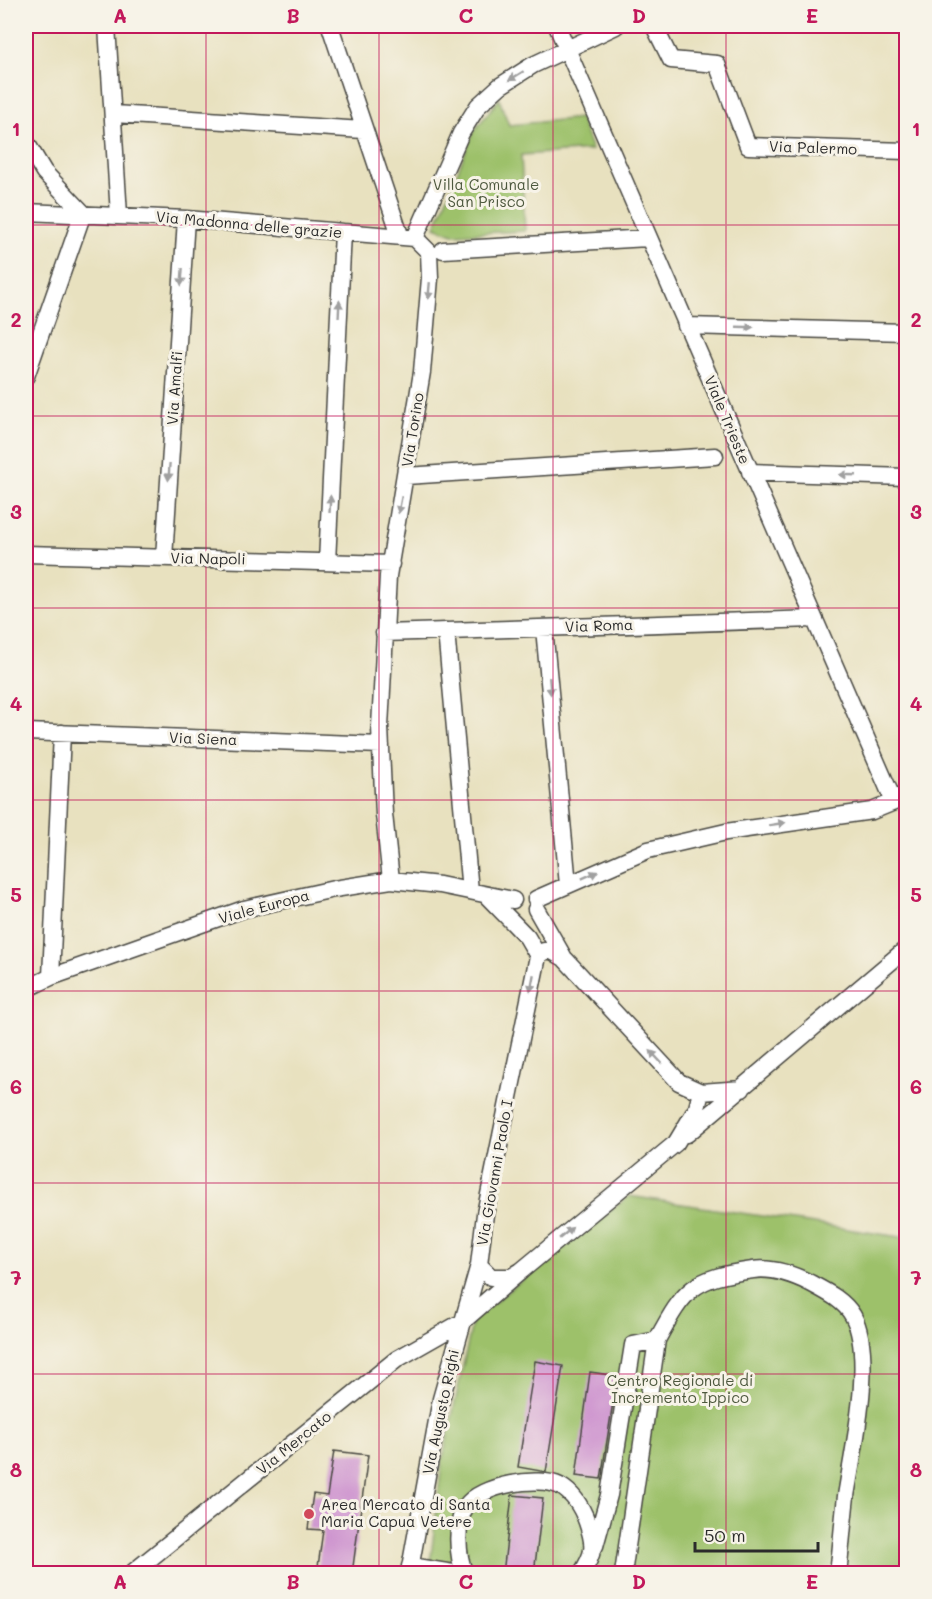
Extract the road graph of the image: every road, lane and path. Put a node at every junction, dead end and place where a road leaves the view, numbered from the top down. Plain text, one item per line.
1 (107, 26) edge
2 (330, 26) edge
3 (557, 26) edge
4 (616, 26) edge
5 (654, 26) edge
6 (568, 49) junction
7 (114, 114) junction
8 (363, 129) junction
9 (26, 142) edge
10 (906, 151) edge
11 (26, 212) edge
12 (83, 213) junction
13 (119, 215) junction
14 (186, 219) junction
15 (343, 232) junction
16 (408, 237) junction
17 (648, 238) junction
18 (443, 250) dead end
19 (686, 326) junction
20 (906, 333) edge
21 (26, 376) edge
22 (715, 456) dead end
23 (750, 472) junction
24 (406, 476) junction
25 (906, 477) edge
26 (26, 554) edge
27 (164, 558) junction
28 (327, 562) junction
29 (391, 564) junction
30 (813, 619) junction
31 (544, 628) junction
32 (446, 631) junction
33 (384, 633) junction
34 (26, 732) edge
35 (62, 733) junction
36 (381, 745) junction
37 (900, 803) edge
38 (391, 880) junction
39 (567, 885) junction
40 (470, 891) junction
41 (487, 896) junction
42 (536, 904) junction
43 (906, 949) edge
44 (538, 957) junction
45 (564, 958) junction
46 (51, 977) junction
47 (26, 989) edge
48 (742, 1089) junction
49 (701, 1092) junction
50 (676, 1143) junction
51 (479, 1265) junction
52 (521, 1271) junction
53 (462, 1322) junction
54 (657, 1340) junction
55 (593, 1555) junction
56 (410, 1570) edge
57 (131, 1574) edge
58 (459, 1574) edge
59 (465, 1574) edge
60 (582, 1574) edge
61 (623, 1574) edge
62 (838, 1574) edge

1 - 7 street
2 - 8 street, Via Torino
3 - 6 street, Viale Trieste
4 - 6 street
5 - 10 street, Via Palermo
6 -> 16 street
6 - 17 street, Viale Trieste
7 - 8 street
7 - 13 street
8 - 16 street, Via Torino
9 - 12 street
11 - 12 street, Via Madonna delle grazie
12 - 13 street, Via Madonna delle grazie
12 - 21 street
13 - 14 street, Via Madonna delle grazie
14 - 15 street, Via Madonna delle grazie
14 -> 27 street, Via Amalfi
15 - 16 street, Via Madonna delle grazie
28 -> 15 street
16 -> 24 street, Via Torino
17 - 18 street
17 - 19 street, Viale Trieste
19 -> 20 street
19 - 23 street, Viale Trieste
22 - 24 street
25 -> 23 street
23 - 30 street, Viale Trieste
24 -> 29 street, Via Torino
26 - 27 street, Via Napoli
27 - 28 street, Via Napoli
28 - 29 street, Via Napoli
29 - 33 street, Via Torino
30 - 31 street, Via Roma
30 - 37 street, Viale Trieste
31 - 32 street, Via Roma
31 -> 39 street
32 - 33 street, Via Roma
32 - 40 street
33 - 36 street, Via Torino
34 - 35 street, Via Siena
35 - 36 street, Via Siena
35 - 46 street
36 - 38 street, Via Torino
39 -> 37 street
38 - 40 street, Viale Europa
38 - 46 street, Viale Europa
39 - 42 street
40 - 41 street, Viale Europa
41 - 42 street, Viale Europa
41 - 44 street
42 - 45 street
43 - 48 street
44 - 45 street
44 -> 51 street, Via Giovanni Paolo I
49 -> 45 street
46 - 47 street, Viale Europa
48 - 49 street
48 - 50 street
49 - 50 street, Via Giovanni Paolo I
52 -> 50 street, Via Giovanni Paolo I
51 - 52 street, Via Giovanni Paolo I
51 - 53 street, Via Augusto Righi
52 - 53 street
53 - 56 street, Via Augusto Righi
53 - 57 street, Via Mercato
54 - 55 street
54 - 61 street
54 - 62 street
55 - 59 street
55 - 60 street
56 - 58 street

